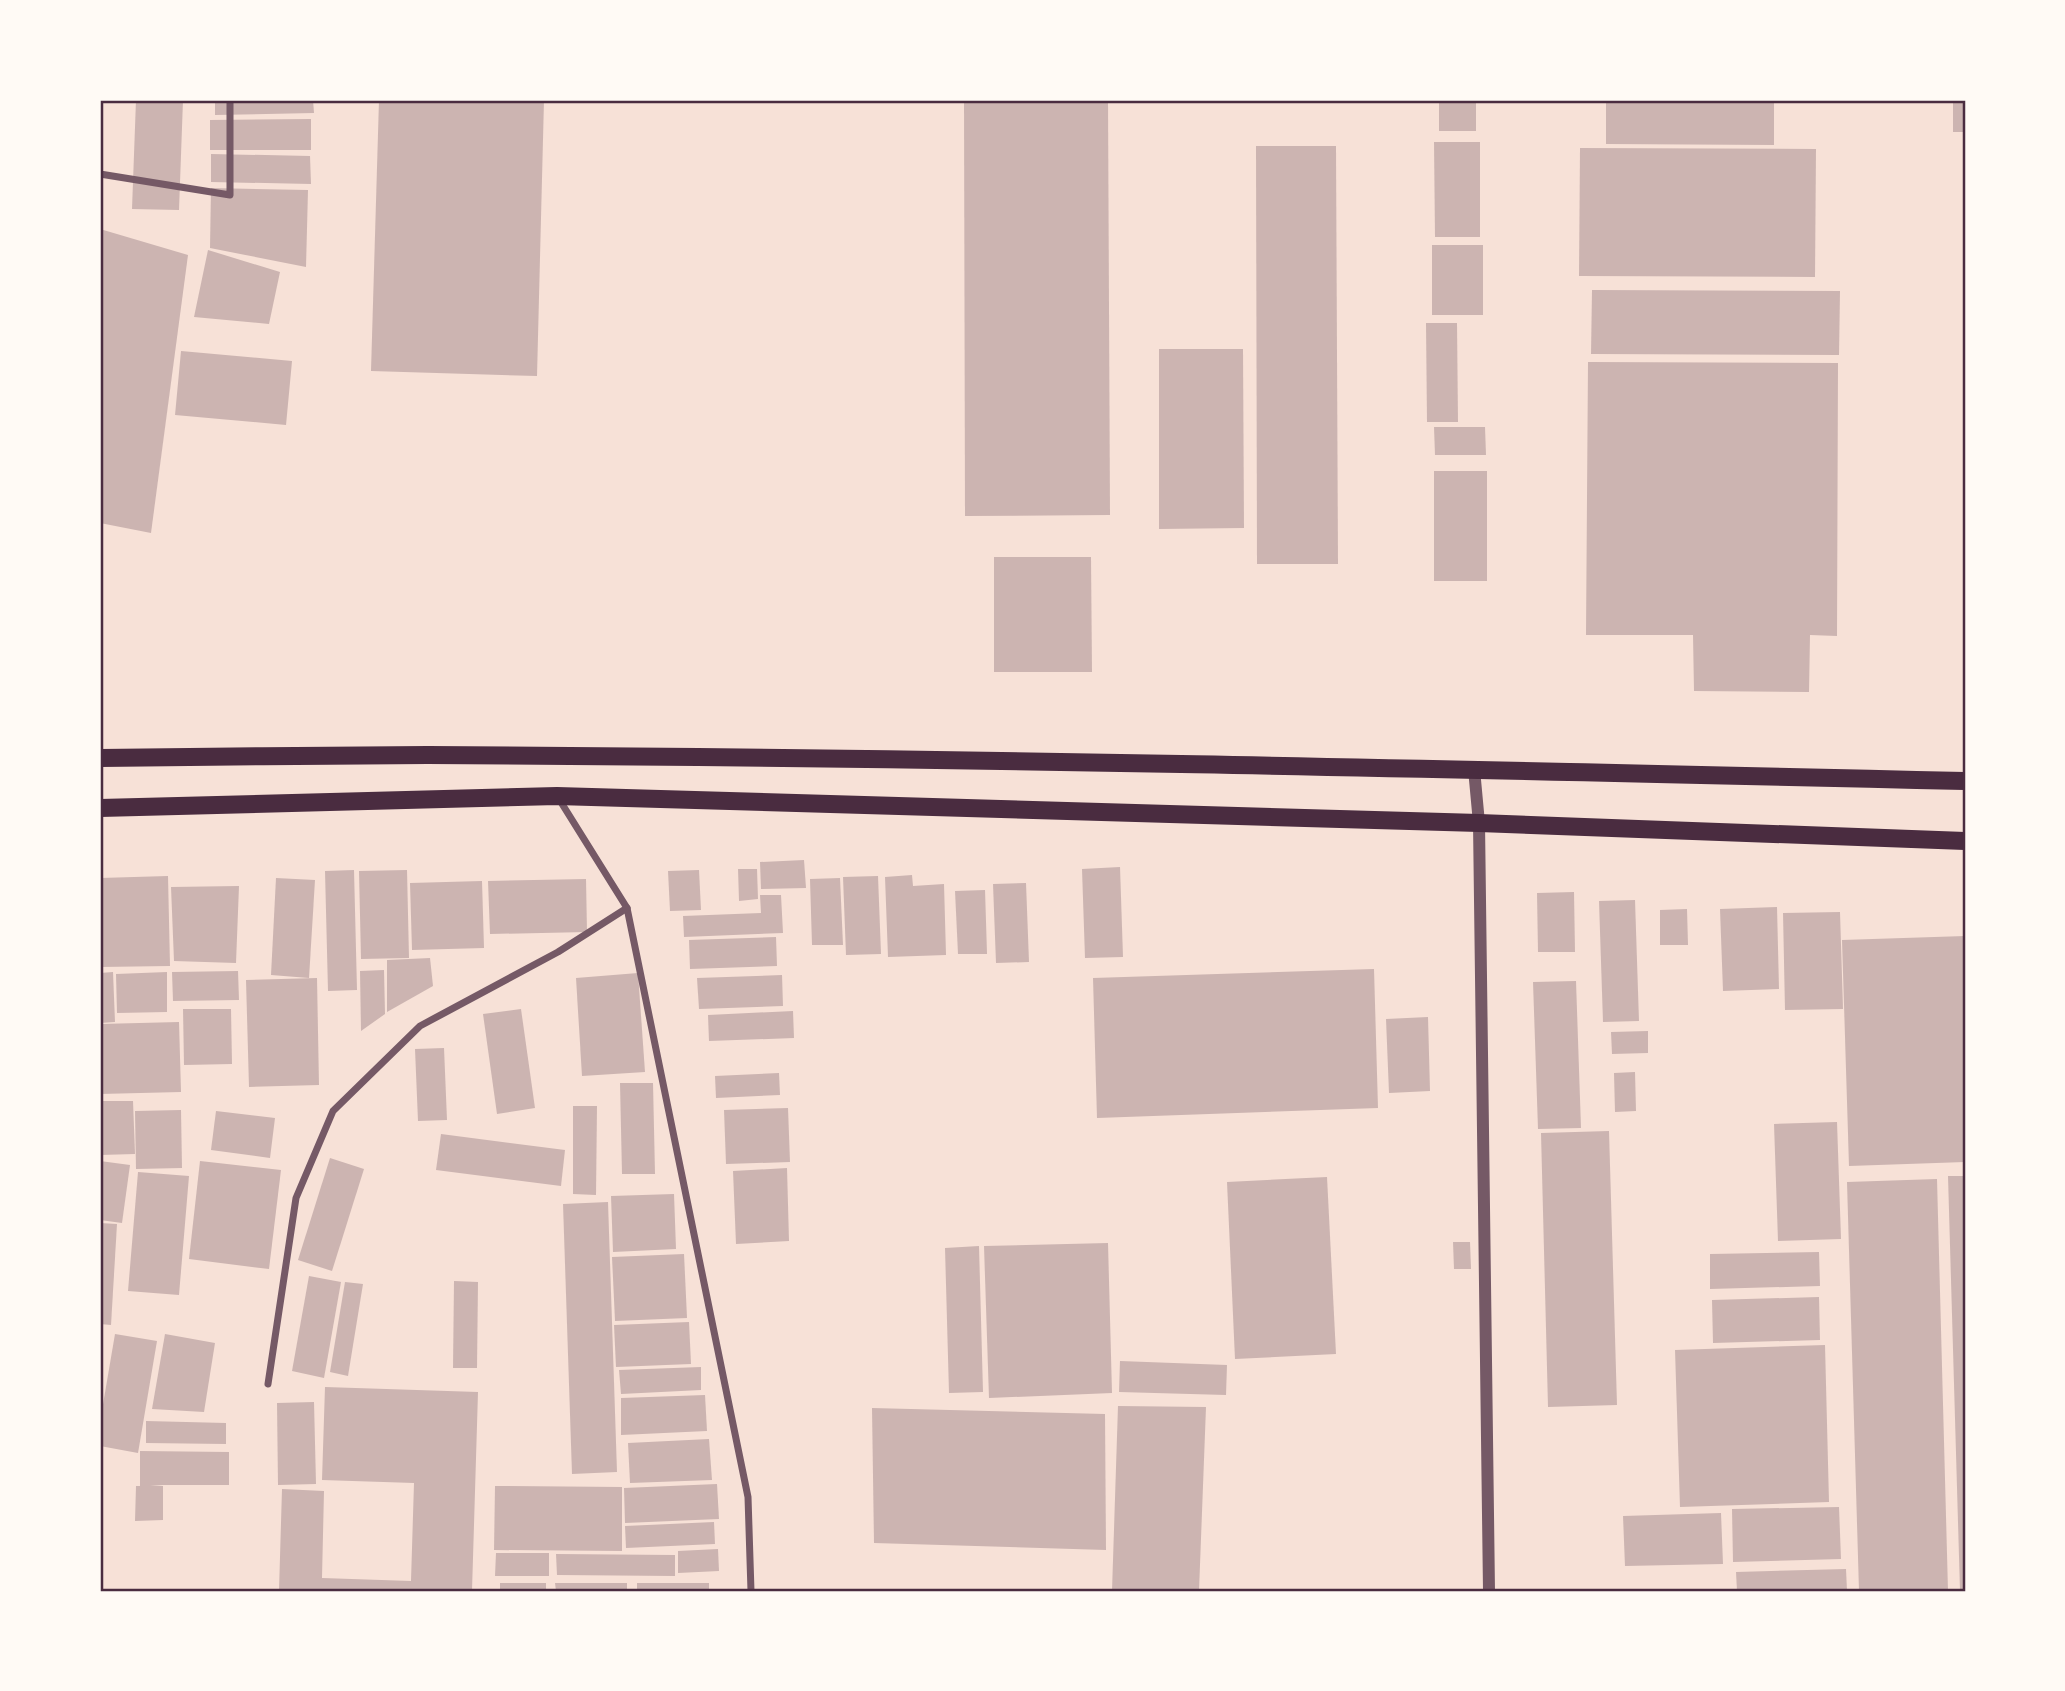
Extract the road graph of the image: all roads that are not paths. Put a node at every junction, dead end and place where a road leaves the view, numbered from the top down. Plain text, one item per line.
1 (230, 100) edge
2 (100, 174) edge
3 (100, 758) edge
4 (1474, 769) junction
5 (1965, 780) edge
6 (557, 796) junction
7 (100, 808) edge
8 (1479, 823) junction
9 (1965, 841) edge
10 (626, 908) junction
11 (268, 1384) dead end
12 (751, 1591) edge
13 (1489, 1591) edge

1 - 2 street
3 - 4 main road
4 - 5 main road
4 - 8 street
6 - 7 main road
6 - 8 main road
6 - 10 street
8 - 9 main road
8 - 13 street
10 - 11 street
10 - 12 street

